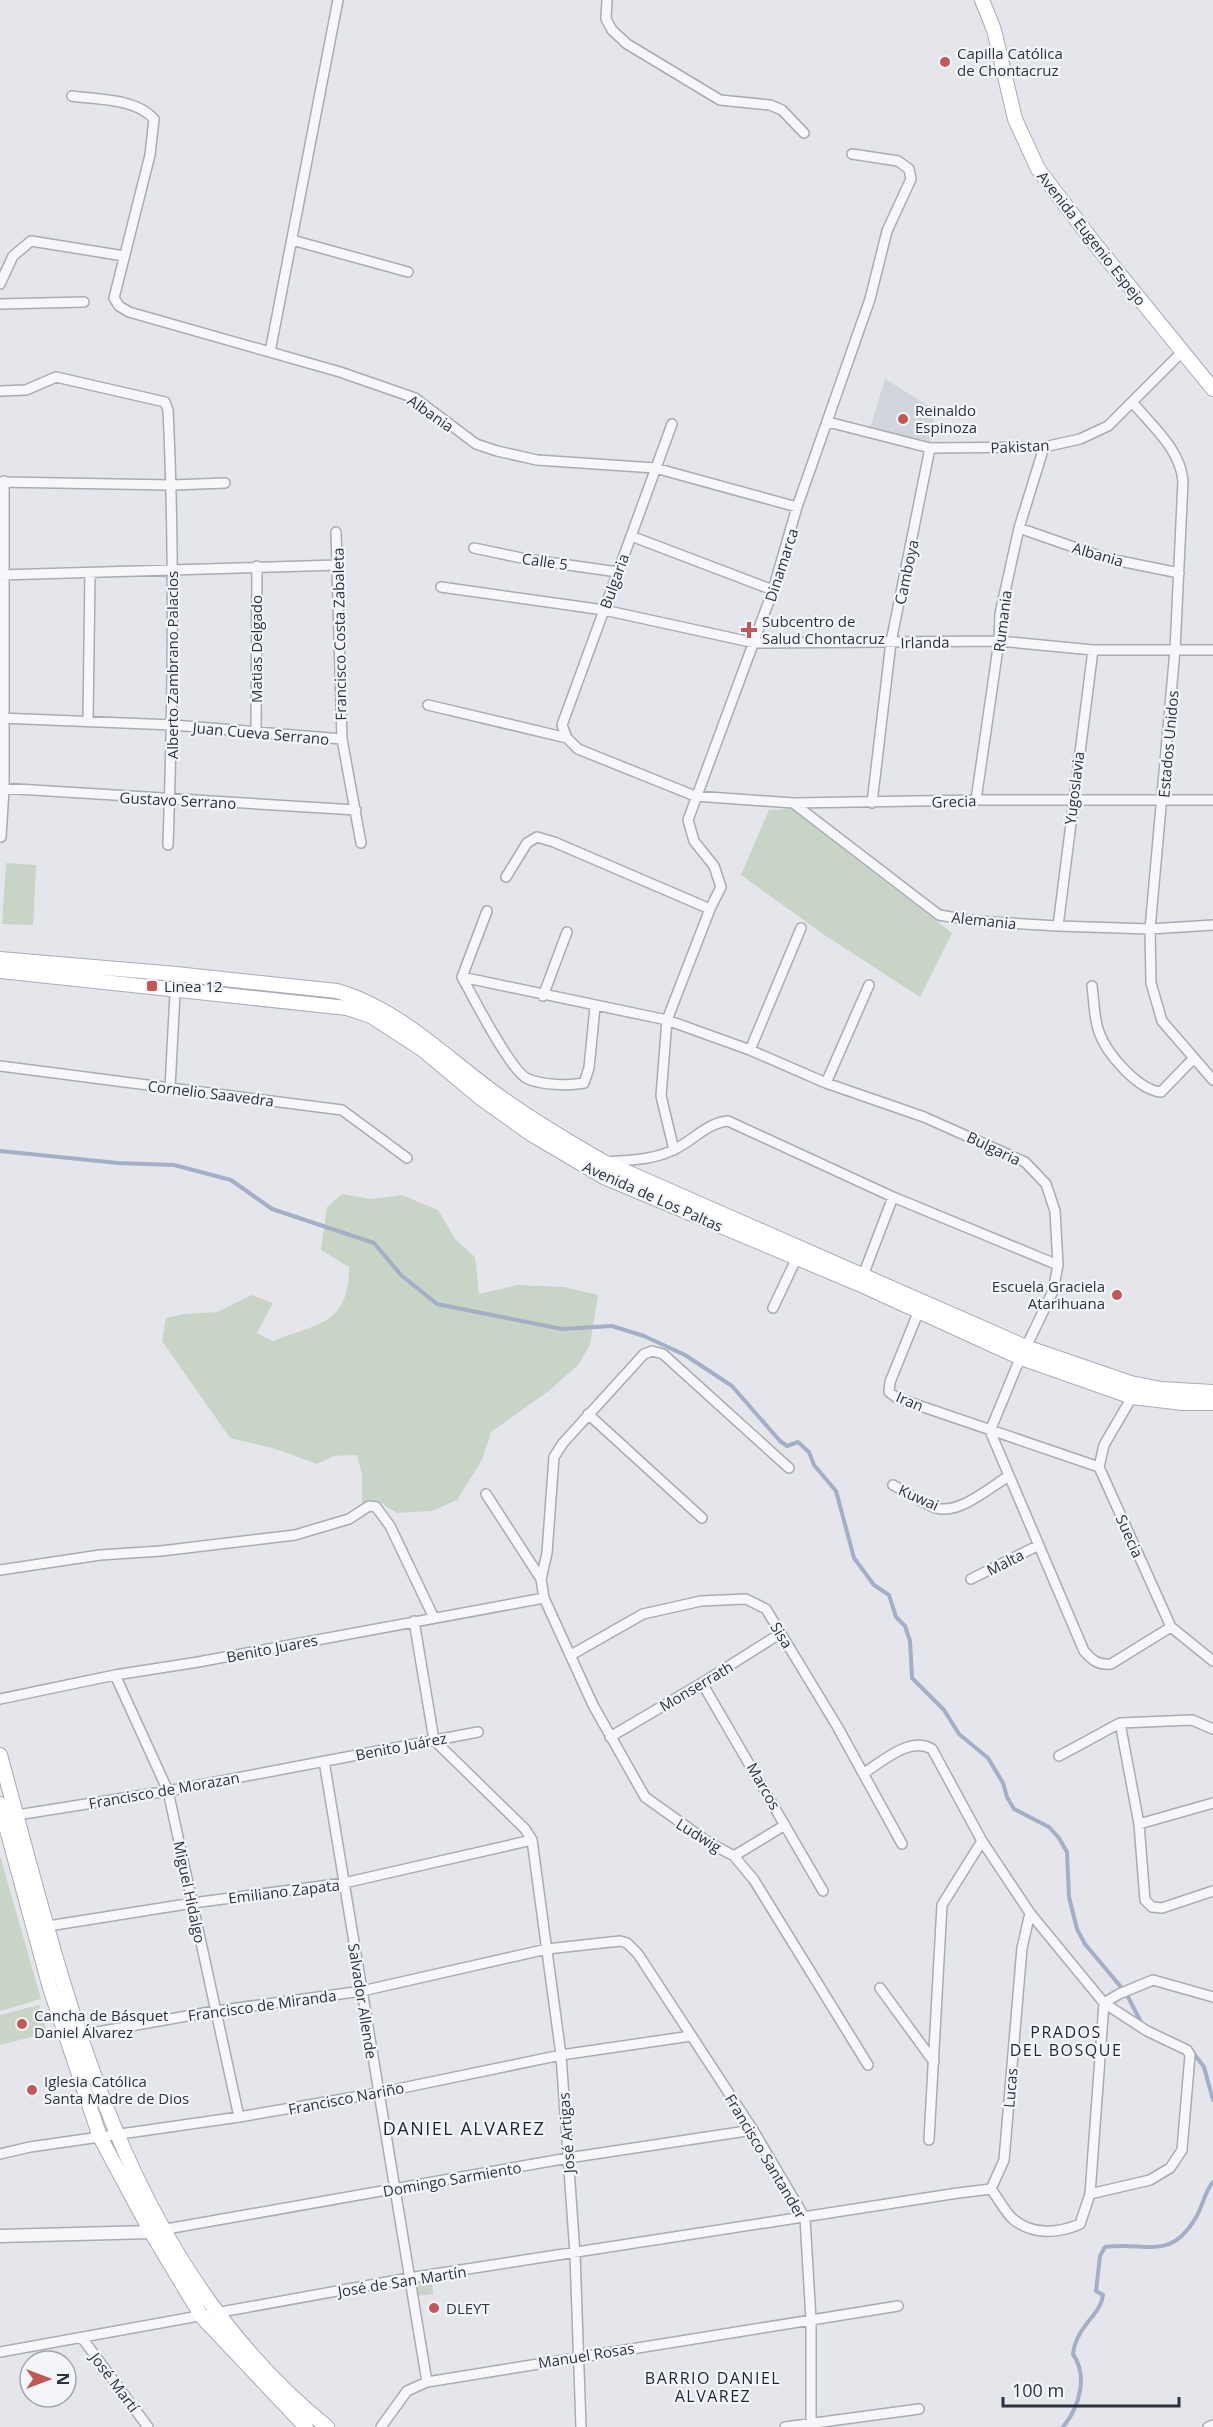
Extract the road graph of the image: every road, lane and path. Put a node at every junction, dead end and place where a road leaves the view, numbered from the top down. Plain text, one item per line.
1 (338, 0) edge
2 (607, 0) edge
3 (982, 0) edge
4 (72, 96) dead end
5 (804, 133) dead end
6 (852, 154) dead end
7 (292, 240) junction
8 (124, 256) junction
9 (408, 272) dead end
10 (0, 284) edge
11 (84, 302) dead end
12 (0, 304) edge
13 (270, 352) junction
14 (1181, 353) junction
15 (1213, 389) edge
16 (0, 391) edge
17 (1133, 404) junction
18 (828, 422) junction
19 (672, 424) dead end
20 (1044, 447) junction
21 (930, 448) junction
22 (655, 468) junction
23 (2, 482) edge
24 (225, 483) dead end
25 (171, 485) junction
26 (797, 507) junction
27 (1019, 528) junction
28 (336, 532) dead end
29 (631, 536) junction
30 (474, 548) dead end
31 (339, 565) junction
32 (257, 566) junction
33 (173, 570) junction
34 (618, 572) junction
35 (90, 573) junction
36 (1179, 573) junction
37 (2, 575) edge
38 (441, 587) dead end
39 (773, 590) junction
40 (603, 610) junction
41 (999, 641) junction
42 (891, 642) junction
43 (755, 643) junction
44 (1093, 650) junction
45 (1213, 650) edge
46 (1175, 651) junction
47 (428, 705) dead end
48 (2, 718) edge
49 (88, 721) junction
50 (173, 725) junction
51 (256, 732) junction
52 (567, 738) junction
53 (342, 739) junction
54 (2, 789) edge
55 (695, 796) junction
56 (170, 799) junction
57 (1072, 799) junction
58 (976, 800) junction
59 (1213, 800) edge
60 (1163, 801) junction
61 (872, 803) junction
62 (793, 804) junction
63 (356, 810) junction
64 (1, 837) edge
65 (361, 843) dead end
66 (168, 845) dead end
67 (506, 877) dead end
68 (710, 909) junction
69 (487, 911) dead end
70 (1213, 925) edge
71 (1058, 926) junction
72 (801, 928) dead end
73 (1150, 929) junction
74 (567, 932) dead end
75 (0, 959) edge
76 (0, 971) edge
77 (176, 974) junction
78 (462, 977) junction
79 (869, 985) dead end
80 (1092, 986) dead end
81 (175, 988) junction
82 (543, 996) junction
83 (595, 1007) junction
84 (667, 1020) junction
85 (750, 1050) junction
86 (1193, 1059) junction
87 (0, 1066) edge
88 (1213, 1080) edge
89 (826, 1083) junction
90 (170, 1088) junction
91 (674, 1150) junction
92 (407, 1158) dead end
93 (600, 1168) junction
94 (893, 1197) junction
95 (800, 1253) junction
96 (1058, 1265) junction
97 (861, 1279) junction
98 (922, 1306) junction
99 (773, 1308) dead end
100 (1024, 1352) junction
101 (1213, 1392) edge
102 (1132, 1397) junction
103 (1213, 1403) edge
104 (588, 1414) junction
105 (990, 1431) junction
106 (1099, 1467) junction
107 (789, 1468) dead end
108 (1009, 1476) junction
109 (893, 1485) dead end
110 (486, 1494) dead end
111 (702, 1518) dead end
112 (1039, 1545) junction
113 (0, 1570) edge
114 (541, 1579) junction
115 (971, 1579) dead end
116 (544, 1598) junction
117 (434, 1618) junction
118 (414, 1621) junction
119 (1171, 1627) junction
120 (781, 1633) junction
121 (571, 1655) junction
122 (1213, 1661) edge
123 (115, 1675) junction
124 (702, 1683) junction
125 (0, 1699) edge
126 (1120, 1723) junction
127 (1213, 1729) edge
128 (478, 1732) dead end
129 (610, 1737) junction
130 (434, 1740) junction
131 (0, 1755) edge
132 (1059, 1756) dead end
133 (324, 1761) junction
134 (864, 1773) junction
135 (168, 1791) junction
136 (1213, 1803) edge
137 (5, 1814) edge
138 (1139, 1824) junction
139 (785, 1825) junction
140 (532, 1840) junction
141 (982, 1841) junction
142 (902, 1844) dead end
143 (734, 1856) junction
144 (344, 1883) junction
145 (823, 1891) dead end
146 (1213, 1891) edge
147 (193, 1903) junction
148 (1030, 1913) junction
149 (40, 1928) junction
150 (634, 1948) joint
151 (547, 1949) junction
152 (880, 1988) dead end
153 (362, 1991) junction
154 (1213, 1997) edge
155 (1104, 2003) junction
156 (215, 2011) junction
157 (691, 2036) junction
158 (72, 2037) junction
159 (561, 2055) junction
160 (934, 2062) junction
161 (868, 2065) dead end
162 (378, 2092) junction
163 (239, 2118) junction
164 (753, 2130) junction
165 (116, 2135) junction
166 (100, 2137) junction
167 (929, 2140) dead end
168 (0, 2154) edge
169 (568, 2158) junction
170 (991, 2189) junction
171 (395, 2190) junction
172 (1090, 2194) junction
173 (806, 2218) junction
174 (157, 2231) junction
175 (0, 2236) edge
176 (575, 2254) junction
177 (409, 2278) junction
178 (898, 2306) dead end
179 (217, 2313) junction
180 (202, 2317) junction
181 (812, 2320) junction
182 (82, 2338) junction
183 (0, 2352) edge
184 (578, 2356) junction
185 (427, 2382) junction
186 (919, 2409) dead end
187 (316, 2425) edge
188 (811, 2425) edge
189 (1213, 2425) edge
190 (148, 2427) edge
191 (381, 2427) edge
192 (581, 2427) edge
193 (785, 2427) edge
194 (1208, 2427) edge

1 - 7 street
2 - 5 street
3 - 14 main road, Avenida Eugenio Espejo
4 - 8 street, Albania
6 - 18 street, Dinamarca
7 - 9 street
7 - 13 street
8 - 10 street
8 - 13 street, Albania
11 - 12 street
13 - 22 street, Albania
14 - 15 main road, Avenida Eugenio Espejo
14 - 17 street, Pakistan
16 - 25 street, Alberto Zambrano Palacios
17 - 20 street, Pakistan
17 - 36 street, Estados Unidos
18 - 21 street, Pakistan
18 - 26 street, Dinamarca
19 - 22 street, Bulgaria
20 - 21 street, Pakistan
20 - 27 street, Rumania
21 - 42 street, Camboya
22 - 26 street, Albania
22 - 29 street, Bulgaria
23 - 25 street
23 - 37 street
24 - 25 street
25 - 33 street, Alberto Zambrano Palacios
26 - 39 street, Dinamarca
27 - 36 street, Albania
27 - 41 street, Rumania
28 - 31 street, Francisco Costa Zabaleta
29 - 34 street, Bulgaria
29 - 39 street
30 - 34 street, Calle 5
31 - 32 street
31 - 53 street, Francisco Costa Zabaleta
32 - 33 street
32 - 51 street, Matias Delgado
33 - 35 street
33 - 50 street, Alberto Zambrano Palacios
34 - 40 street, Bulgaria
35 - 37 street
35 - 49 street
36 - 46 street, Estados Unidos
37 - 48 street
38 - 40 street, Irlanda
39 - 43 street, Dinamarca
40 - 43 street, Irlanda
40 - 52 street, Bulgaria
41 - 42 street, Irlanda
41 - 44 street, Irlanda
41 - 58 street, Rumania
42 - 43 street, Irlanda
42 - 61 street, Camboya
43 - 55 street, Dinamarca
44 - 46 street, Irlanda
44 - 57 street, Yugoslavia
45 - 46 street, Irlanda
46 - 60 street, Estados Unidos
47 - 52 street
48 - 49 street, Juan Cueva Serrano
48 - 54 street
49 - 50 street, Juan Cueva Serrano
50 - 51 street, Juan Cueva Serrano
50 - 56 street, Alberto Zambrano Palacios
51 - 53 street, Juan Cueva Serrano
52 - 55 street, Grecia
53 - 63 street, Francisco Costa Zabaleta
54 - 56 street, Gustavo Serrano
54 - 64 street
55 - 62 street, Grecia
55 - 68 street, Dinamarca
56 - 63 street, Gustavo Serrano
56 - 66 street, Alberto Zambrano Palacios
57 - 58 street, Grecia
57 - 60 street, Grecia
57 - 71 street, Yugoslavia
58 - 61 street, Grecia
59 - 60 street, Grecia
60 - 73 street, Estados Unidos
61 - 62 street, Grecia
62 - 71 street, Alemania
63 - 65 street, Francisco Costa Zabaleta
67 - 68 street
68 - 84 street, Dinamarca
69 - 78 street
70 - 73 street, Alemania
71 - 73 street, Alemania
72 - 85 street
73 - 86 street, Estados Unidos
74 - 82 street
75 - 77 main road, Avenida de Los Paltas
76 - 81 main road, Avenida de Los Paltas
77 - 81 street
77 - 93 main road, Avenida de Los Paltas
78 - 82 street, Bulgaria
78 - 83 street
79 - 89 street
80 - 86 street
81 - 90 street
81 - 93 main road, Avenida de Los Paltas
82 - 83 street, Bulgaria
83 - 84 street, Bulgaria
84 - 85 street, Bulgaria
84 - 91 street, Dinamarca
85 - 89 street, Bulgaria
86 - 88 street, Estados Unidos
87 - 90 street, Cornelio Saavedra
89 - 96 street, Bulgaria
90 - 92 street, Cornelio Saavedra
91 - 93 street
91 - 94 street
93 - 95 main road, Avenida de Los Paltas
94 - 96 street
94 - 97 street
95 - 97 main road, Avenida de Los Paltas
95 - 99 street
96 - 100 street, Bulgaria
97 - 98 main road, Avenida de Los Paltas
98 - 100 main road, Avenida de Los Paltas
98 - 105 street, Iran
100 - 101 main road, Avenida de Los Paltas
100 - 102 main road, Avenida de Los Paltas
100 - 105 street, Bulgaria
102 - 103 main road, Avenida de Los Paltas
102 - 106 street
104 - 107 street
104 - 111 street
104 - 114 street
105 - 106 street
105 - 108 street
106 - 119 street, Suecia
108 - 109 street, Kuwai
108 - 112 street
110 - 114 street
112 - 115 street, Malta
112 - 119 street
113 - 117 street
114 - 116 street, Ludwig
116 - 117 street, Benito Juares
116 - 121 street, Ludwig
117 - 118 street, Benito Juares
118 - 123 street, Benito Juares
118 - 130 street
119 - 122 street, Suecia
120 - 121 street, Sisa
120 - 124 street, Monserrath
120 - 134 street, Sisa
121 - 129 street, Ludwig
123 - 125 street, Benito Juares
123 - 135 street, Miguel Hidalgo
124 - 129 street, Monserrath
124 - 139 street, Marcos
126 - 127 street
126 - 132 street
126 - 138 street
128 - 130 street, Benito Juárez
129 - 143 street, Ludwig
130 - 133 street, Benito Juárez
130 - 140 street
131 - 137 main road
133 - 135 street, Francisco de Morazan
133 - 144 street, Salvador Allende
134 - 141 street
134 - 142 street, Sisa
135 - 137 street, Francisco de Morazan
135 - 147 street, Miguel Hidalgo
136 - 138 street
137 - 149 main road
138 - 146 street
139 - 143 street
139 - 145 street, Marcos
140 - 144 street, Emiliano Zapata
140 - 151 street, José Artigas
141 - 148 street
141 - 160 street
143 - 161 street, Ludwig
144 - 147 street, Emiliano Zapata
144 - 153 street, Salvador Allende
147 - 149 street, Emiliano Zapata
147 - 156 street, Miguel Hidalgo
148 - 155 street
148 - 170 street, Lucas
149 - 158 main road
150 - 151 street, Francisco de Miranda
150 - 157 street, Francisco Santander
151 - 153 street, Francisco de Miranda
151 - 159 street, José Artigas
152 - 160 street
153 - 156 street, Francisco de Miranda
153 - 162 street, Salvador Allende
154 - 155 street
155 - 172 street
155 - 172 street
156 - 158 street, Francisco de Miranda
156 - 163 street, Miguel Hidalgo
157 - 159 street, Francisco Nariño
157 - 164 street, Francisco Santander
158 - 165 main road
158 - 166 main road
159 - 162 street, Francisco Nariño
159 - 169 street, José Artigas
160 - 167 street
162 - 163 street, Francisco Nariño
162 - 171 street, Salvador Allende
163 - 165 street, Francisco Nariño
164 - 169 street, Domingo Sarmiento
164 - 173 street, Francisco Santander
165 - 166 street, Francisco Nariño
165 - 174 main road
166 - 168 street, Francisco Nariño
166 - 174 main road
169 - 171 street, Domingo Sarmiento
169 - 176 street, José Artigas
170 - 172 street
170 - 173 street, José de San Martín
171 - 174 street, Domingo Sarmiento
171 - 177 street, Salvador Allende
173 - 176 street, José de San Martín
173 - 181 street, Francisco Santander
174 - 175 street
174 - 179 main road
174 - 180 main road
176 - 177 street, José de San Martín
176 - 184 street, José Artigas
177 - 179 street, José de San Martín
177 - 185 street, Salvador Allende
178 - 181 street, Manuel Rosas
179 - 180 street, José de San Martín
179 - 187 main road
180 - 182 street, José de San Martín
180 - 187 main road
181 - 184 street, Manuel Rosas
181 - 188 street, Francisco Santander
182 - 183 street, José de San Martín
182 - 190 street, José Martí
184 - 185 street, Manuel Rosas
184 - 192 street, José Artigas
185 - 191 street, Manuel Rosas
186 - 188 street
188 - 193 street
189 - 194 street

